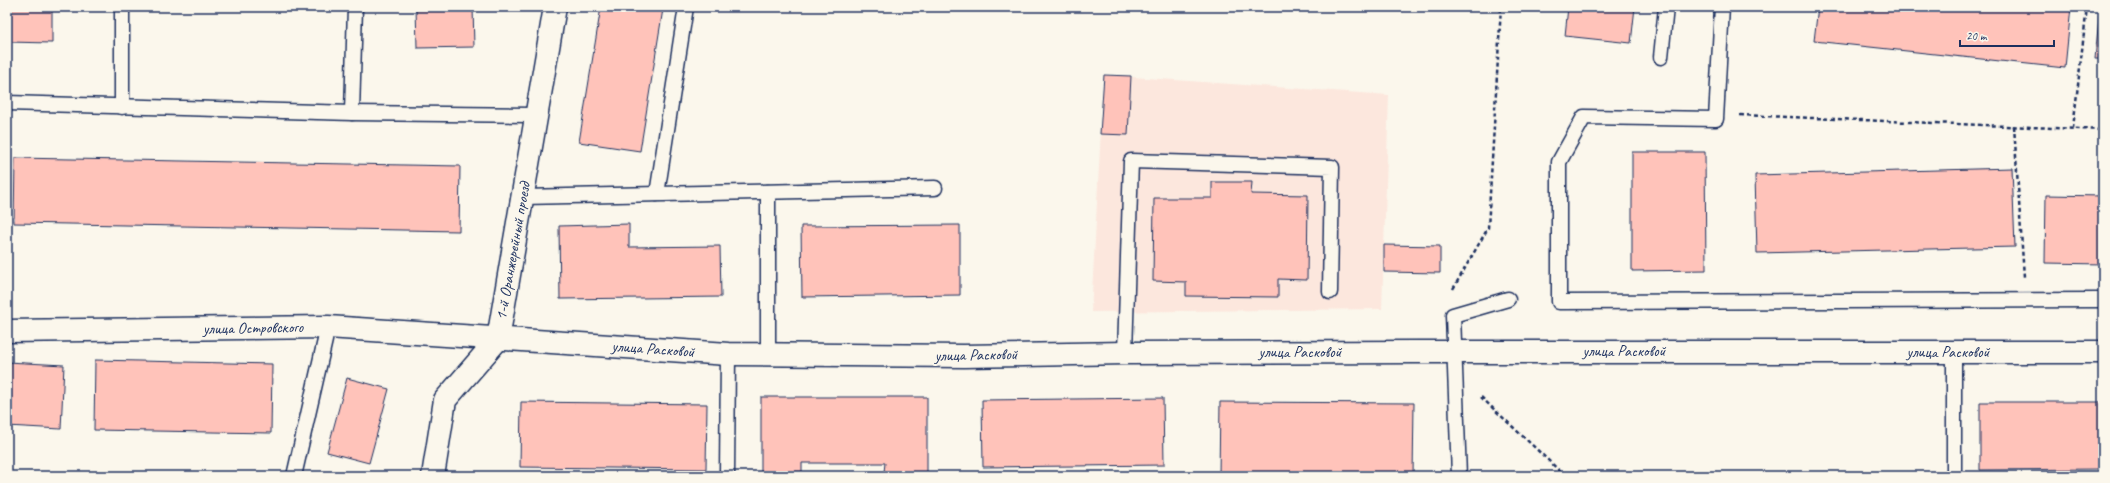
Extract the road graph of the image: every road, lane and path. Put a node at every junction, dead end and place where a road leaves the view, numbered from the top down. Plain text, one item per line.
1 (122, 7) edge
2 (355, 7) edge
3 (555, 7) edge
4 (686, 7) edge
5 (1501, 7) edge
6 (1666, 7) edge
7 (1722, 7) edge
8 (2087, 7) edge
9 (1661, 57) dead end
10 (7, 103) edge
11 (122, 107) junction
12 (352, 113) junction
13 (1716, 114) junction
14 (537, 116) junction
15 (2014, 126) junction
16 (2073, 128) junction
17 (2103, 130) edge
18 (935, 188) dead end
19 (768, 192) junction
20 (657, 194) junction
21 (523, 197) junction
22 (1453, 290) dead end
23 (1330, 292) dead end
24 (1508, 299) dead end
25 (2025, 300) junction
26 (2103, 300) edge
27 (328, 327) junction
28 (7, 331) edge
29 (498, 339) junction
30 (1954, 352) junction
31 (2103, 352) edge
32 (1125, 353) junction
33 (728, 354) junction
34 (768, 354) junction
35 (1453, 362) junction
36 (294, 476) edge
37 (433, 476) edge
38 (727, 476) edge
39 (1459, 476) edge
40 (1565, 476) edge
41 (1954, 476) edge

1 - 11 lane
2 - 12 lane
3 - 14 street, 1-й Оранжерейный проезд
4 - 20 lane
5 - 22 path
6 - 9 lane
7 - 13 lane
8 - 16 path
10 - 11 lane
11 - 12 lane
12 - 14 lane
13 - 15 path
13 - 25 lane
14 - 21 street, 1-й Оранжерейный проезд
15 - 16 path
15 - 25 path
16 - 17 path
18 - 19 lane
19 - 20 lane
19 - 34 lane
20 - 21 lane
21 - 29 street, 1-й Оранжерейный проезд
23 - 32 lane
24 - 35 lane
25 - 26 lane
27 - 28 street, улица Островского
27 - 29 street, улица Островского
27 - 36 lane
29 - 33 street, улица Расковой
29 - 37 street, 1-й Оранжерейный проезд
30 - 31 street, улица Расковой
30 - 35 street, улица Расковой
30 - 41 lane
32 - 34 street, улица Расковой
32 - 35 street, улица Расковой
33 - 34 street, улица Расковой
33 - 38 lane
35 - 39 lane
35 - 40 path

